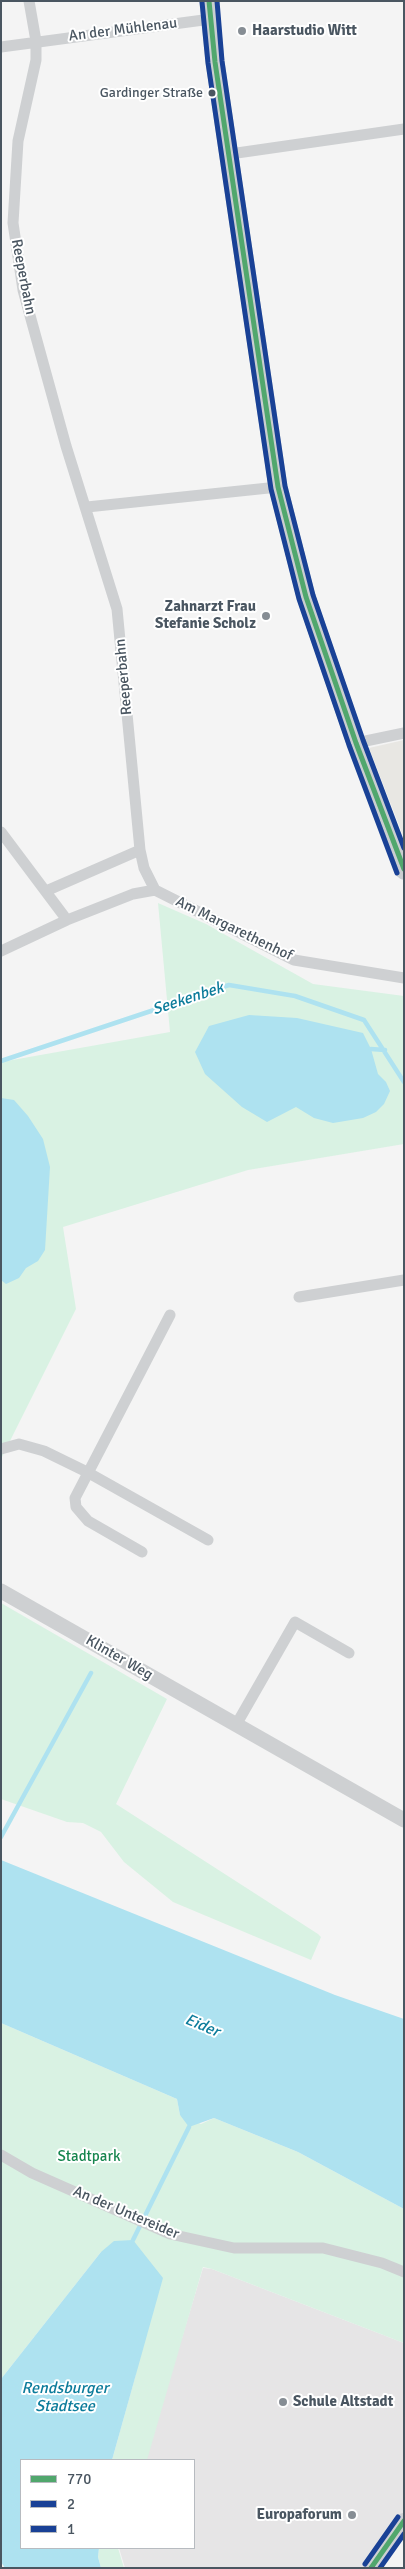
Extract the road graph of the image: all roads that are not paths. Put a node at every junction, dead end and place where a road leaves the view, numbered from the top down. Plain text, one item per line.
1 (29, 1) edge
2 (210, 10) edge
3 (36, 41) junction
4 (1, 46) edge
5 (404, 129) edge
6 (230, 154) junction
7 (278, 487) junction
8 (87, 508) junction
9 (404, 733) edge
10 (356, 744) junction
11 (1, 832) edge
12 (140, 850) junction
13 (404, 870) edge
14 (155, 890) junction
15 (46, 891) junction
16 (67, 920) junction
17 (1, 951) edge
18 (404, 978) edge
19 (404, 1280) edge
20 (299, 1297) dead end
21 (170, 1315) dead end
22 (1, 1449) edge
23 (87, 1472) junction
24 (208, 1540) dead end
25 (142, 1552) dead end
26 (1, 1591) edge
27 (349, 1652) dead end
28 (236, 1725) junction
29 (404, 1820) edge
30 (1, 2155) edge
31 (404, 2272) edge
32 (404, 2521) edge
33 (371, 2568) edge

1 - 3 street
2 - 3 street, An der Mühlenau
2 - 6 main road
3 - 4 street, An der Mühlenau
3 - 8 street, Reeperbahn
5 - 6 street
6 - 7 main road
7 - 8 street
7 - 10 main road
8 - 12 street, Reeperbahn
9 - 10 street
10 - 13 main road
11 - 15 street
12 - 14 street
12 - 15 street
14 - 16 street
14 - 18 street, Am Margarethenhof
15 - 16 street
16 - 17 street
19 - 20 street
21 - 23 street
22 - 23 street
23 - 24 street
23 - 25 street
26 - 28 street, Klinter Weg
27 - 28 street
28 - 29 street, Klinter Weg
30 - 31 street, An der Untereider
32 - 33 main road

